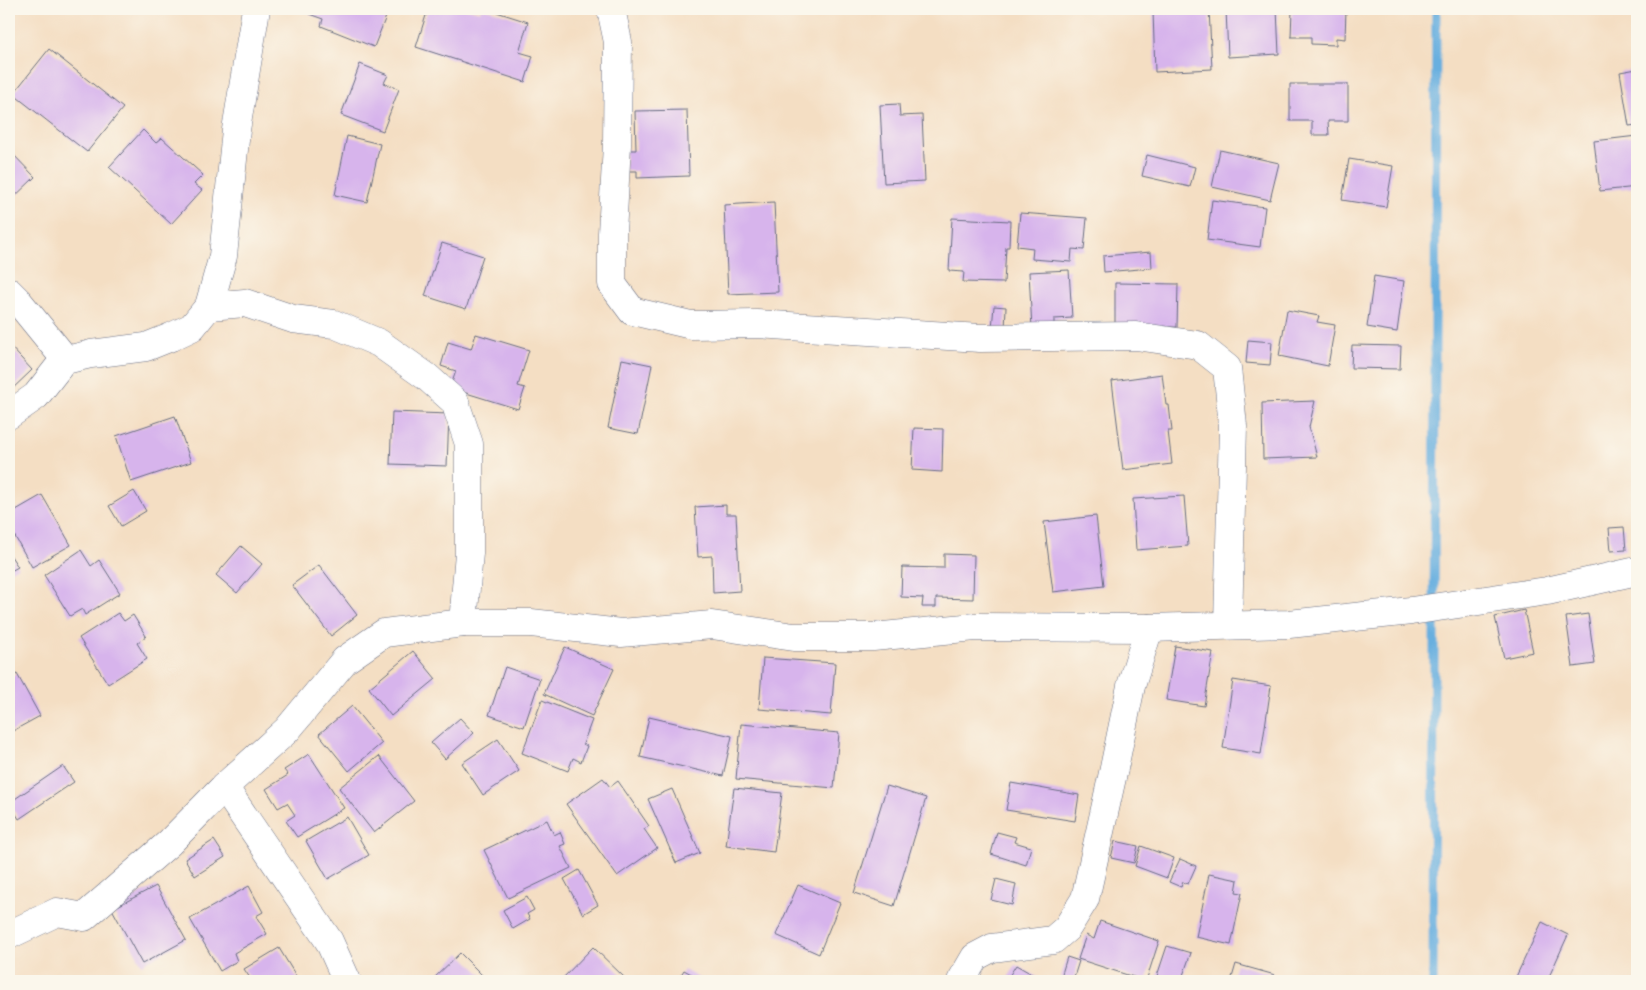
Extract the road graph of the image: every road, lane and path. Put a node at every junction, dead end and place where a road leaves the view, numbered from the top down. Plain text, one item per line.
1 (256, 9) edge
2 (611, 9) edge
3 (9, 292) edge
4 (209, 306) junction
5 (66, 360) junction
6 (9, 415) edge
7 (1637, 571) edge
8 (463, 623) junction
9 (1228, 625) junction
10 (1149, 628) junction
11 (224, 787) junction
12 (9, 935) edge
13 (348, 981) edge
14 (961, 981) edge

1 - 4 street
2 - 9 street
3 - 5 street
4 - 5 street
4 - 8 street
5 - 6 street
7 - 9 street
8 - 10 street
8 - 11 street
9 - 10 street
10 - 14 street
11 - 12 street
11 - 13 street

